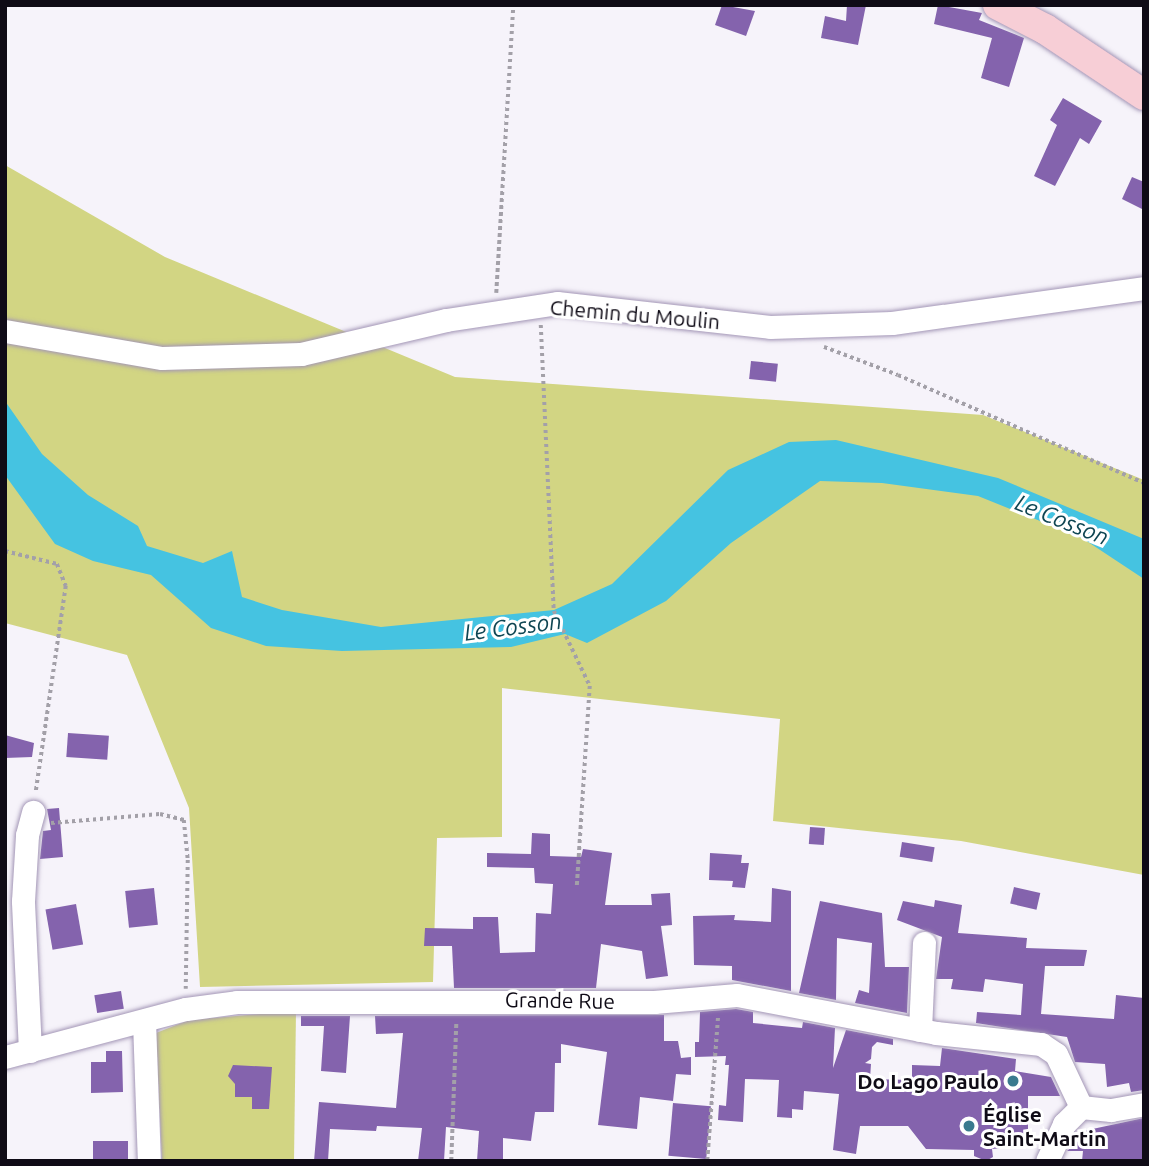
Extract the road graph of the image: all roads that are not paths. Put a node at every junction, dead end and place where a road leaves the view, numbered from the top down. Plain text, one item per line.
1 (998, 5) edge
2 (1144, 95) edge
3 (1144, 288) edge
4 (5, 331) edge
5 (33, 812) road end
6 (924, 943) dead end
7 (144, 1021) junction
8 (920, 1030) junction
9 (30, 1051) junction
10 (5, 1057) edge
11 (1144, 1104) edge
12 (1081, 1107) junction
13 (149, 1161) edge
14 (1047, 1161) edge

1 - 2 main road
3 - 4 street, Chemin du Moulin
5 - 9 street
6 - 8 street
7 - 8 street, Grande Rue
7 - 9 street, Grande Rue
7 - 13 street
8 - 12 street, Grande Rue
9 - 10 street, Grande Rue
11 - 12 street
12 - 14 street

